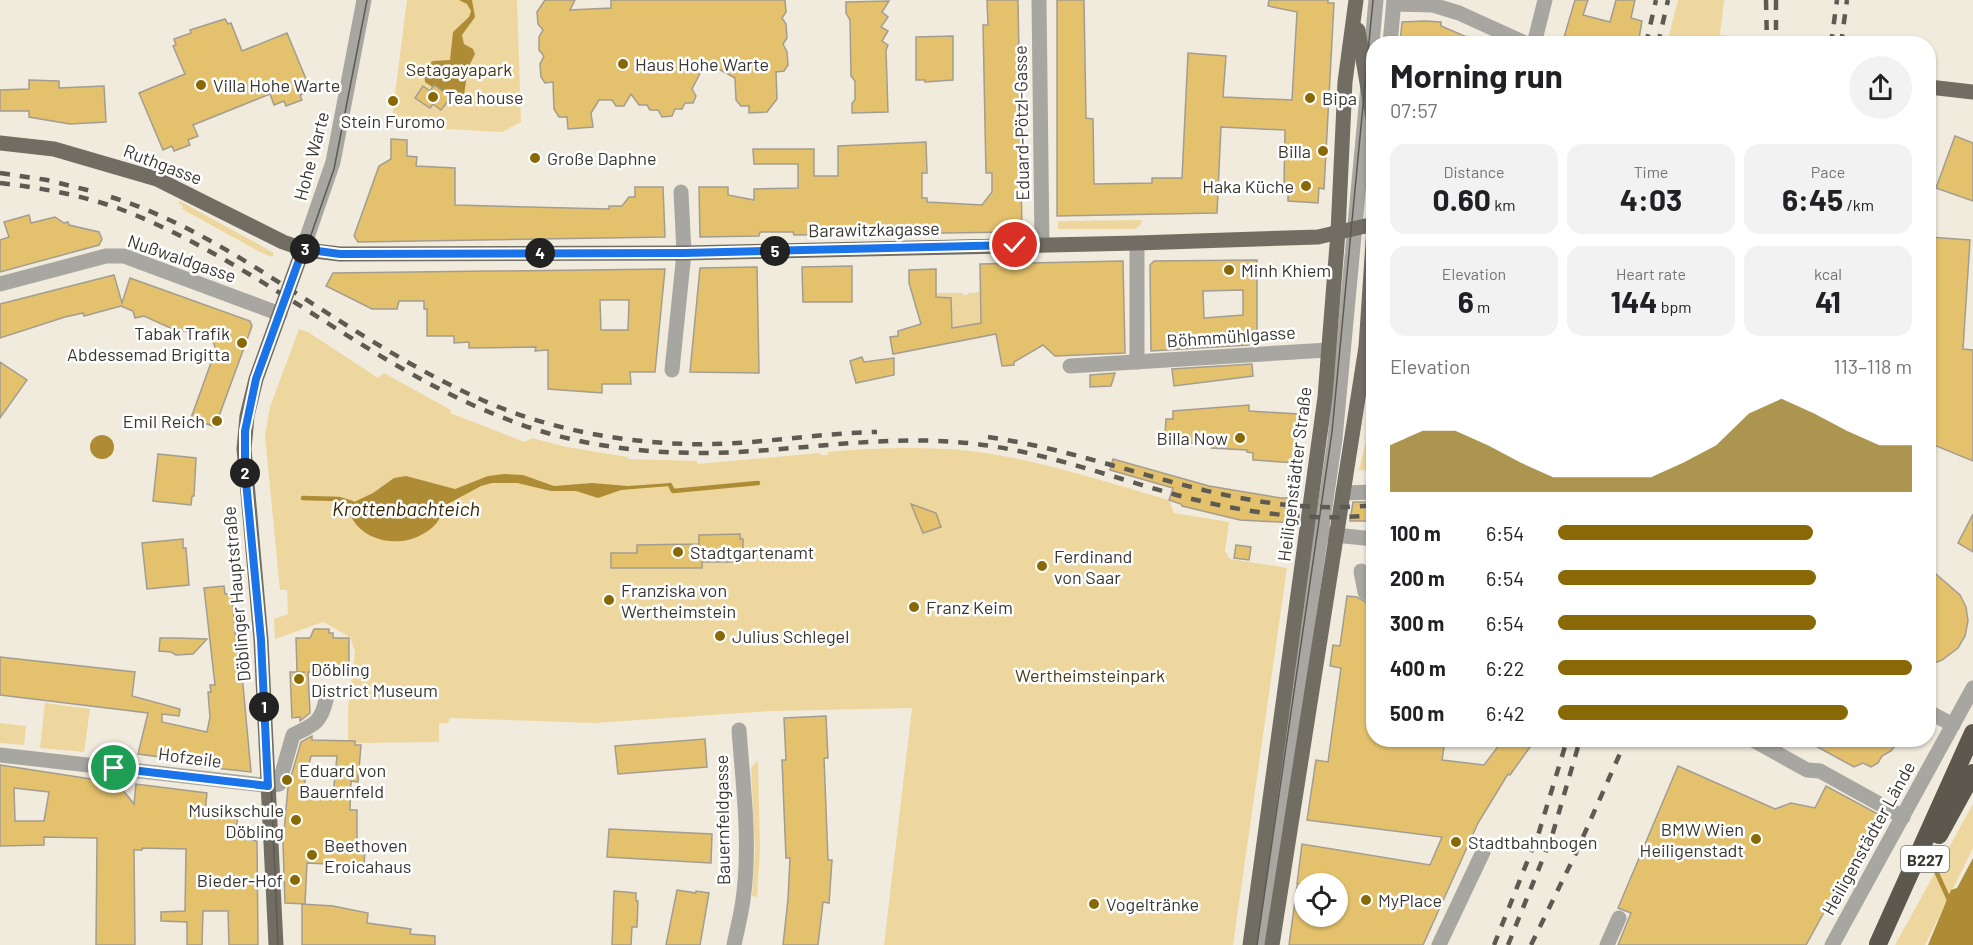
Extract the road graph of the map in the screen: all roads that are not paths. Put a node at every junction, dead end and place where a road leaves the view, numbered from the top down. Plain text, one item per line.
1 (364, 0) edge
2 (1039, 0) edge
3 (1376, 0) edge
4 (1545, 0) edge
5 (1394, 2) edge
6 (1356, 3) edge
7 (1372, 36) edge
8 (1391, 36) edge
9 (1509, 36) edge
10 (1536, 36) edge
11 (1366, 81) edge
12 (1936, 88) edge
13 (1973, 92) edge
14 (1366, 100) edge
15 (0, 143) edge
16 (681, 192) dead end
17 (1366, 227) edge
18 (1354, 228) junction
19 (1338, 232) junction
20 (1137, 243) junction
21 (1042, 245) junction
22 (303, 249) junction
23 (684, 253) junction
24 (0, 284) edge
25 (282, 310) junction
26 (1366, 348) edge
27 (1328, 350) junction
28 (1137, 362) junction
29 (1070, 366) dead end
30 (672, 370) dead end
31 (1366, 492) edge
32 (1343, 493) junction
33 (1366, 529) edge
34 (1321, 534) junction
35 (1366, 538) edge
36 (1361, 571) dead end
37 (1366, 593) edge
38 (1973, 688) edge
39 (326, 700) dead end
40 (1936, 716) edge
41 (1953, 725) junction
42 (739, 730) dead end
43 (1973, 733) edge
44 (1766, 747) edge
45 (0, 755) edge
46 (1973, 773) edge
47 (268, 786) junction
48 (1903, 817) junction
49 (1483, 852) dead end
50 (1619, 918) dead end
51 (276, 945) edge
52 (734, 945) edge
53 (1250, 945) edge
54 (1260, 945) edge
55 (1272, 945) edge
56 (1439, 945) edge
57 (1606, 945) edge
58 (1832, 945) edge
59 (1877, 945) edge

1 - 22 street, Hohe Warte
2 - 21 street, Eduard-Pötzl-Gasse
3 - 7 street
4 - 10 street
5 - 8 street
5 - 9 street
6 - 11 main road, Heiligenstädter Straße
6 - 19 main road, Heiligenstädter Straße
12 - 13 main road
14 - 18 street
15 - 22 main road, Ruthgasse
16 - 23 street
17 - 18 main road, Barawitzkagasse
18 - 19 main road, Barawitzkagasse
18 - 34 street
19 - 20 main road, Barawitzkagasse
19 - 27 main road, Heiligenstädter Straße
20 - 21 main road, Barawitzkagasse
20 - 28 street
21 - 23 main road, Barawitzkagasse
22 - 23 main road, Barawitzkagasse
22 - 25 main road, Döblinger Hauptstraße
23 - 30 street
24 - 25 street, Nußwaldgasse
25 - 47 main road, Döblinger Hauptstraße
26 - 32 main road, Heiligenstädter Straße
27 - 28 street, Böhmmühlgasse
27 - 34 main road, Heiligenstädter Straße
28 - 29 street, Böhmmühlgasse
31 - 32 street
32 - 34 main road, Heiligenstädter Straße
33 - 34 street
34 - 35 street
34 - 53 main road, Heiligenstädter Straße
34 - 54 street
34 - 55 main road, Heiligenstädter Straße
36 - 37 street
38 - 41 street, Heiligenstädter Lände
39 - 47 street
40 - 41 street
41 - 48 street, Heiligenstädter Lände
42 - 52 street, Bauernfeldgasse
43 - 59 highway
44 - 48 street
45 - 47 street, Hofzeile
46 - 59 highway, B227
47 - 51 main road, Döblinger Hauptstraße
48 - 58 street, Heiligenstädter Lände
49 - 56 street
50 - 57 street

